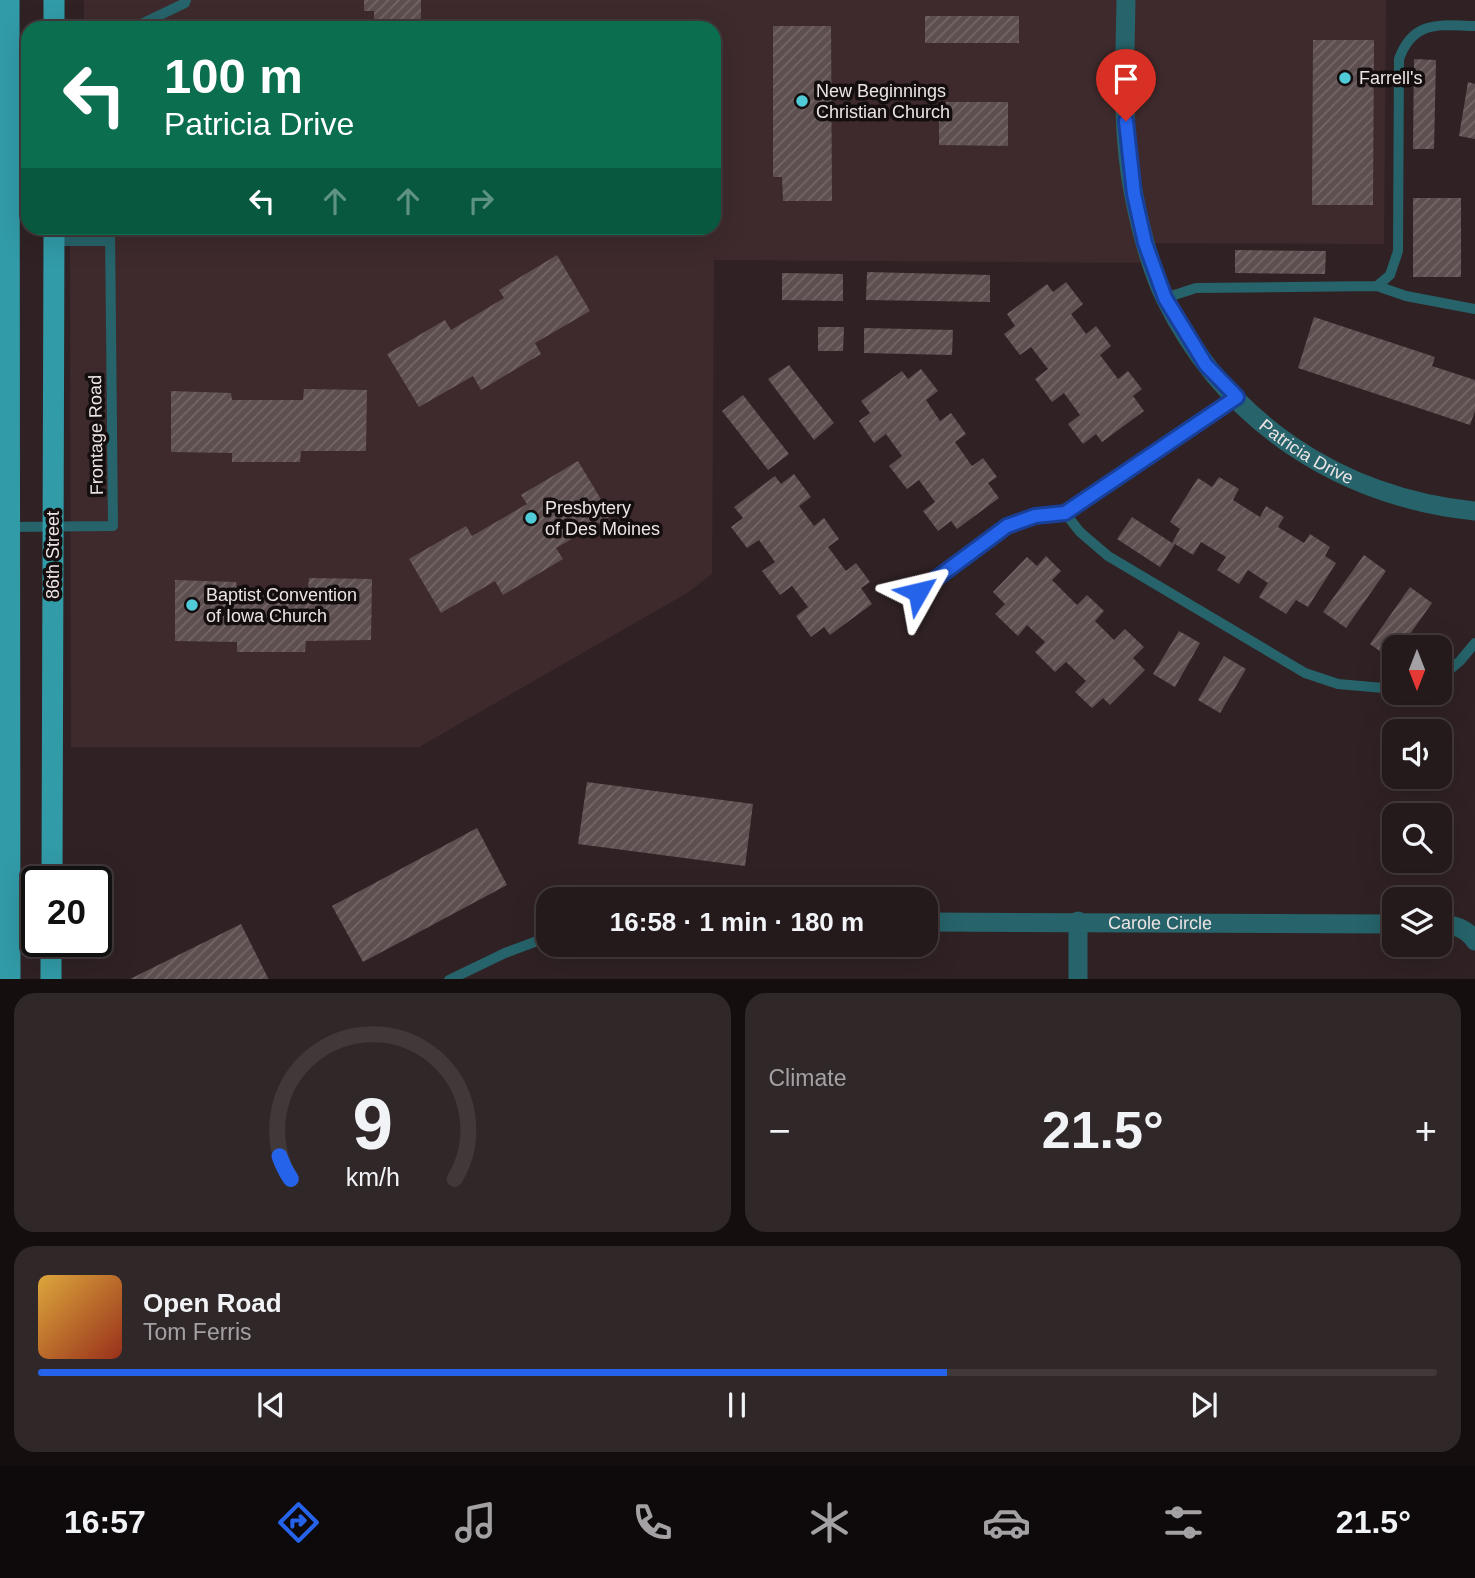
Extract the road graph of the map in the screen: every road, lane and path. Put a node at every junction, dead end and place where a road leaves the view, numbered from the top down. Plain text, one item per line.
1 (9, 0) edge
2 (54, 0) edge
3 (186, 0) edge
4 (1126, 0) edge
5 (54, 21) edge
6 (148, 21) edge
7 (1475, 26) edge
8 (54, 235) edge
9 (62, 235) edge
10 (110, 235) edge
11 (110, 241) junction
12 (1377, 286) junction
13 (1165, 298) junction
14 (1475, 309) edge
15 (1237, 397) junction
16 (1475, 512) edge
17 (1065, 513) junction
18 (3, 527) edge
19 (52, 527) junction
20 (918, 592) dead end
21 (1475, 643) edge
22 (1452, 668) edge
23 (1382, 688) edge
24 (52, 866) edge
25 (1078, 921) junction
26 (938, 922) edge
27 (1382, 924) edge
28 (1452, 925) edge
29 (536, 941) edge
30 (1475, 942) edge
31 (51, 957) edge
32 (10, 979) edge
33 (51, 979) edge
34 (449, 979) edge
35 (1078, 979) edge

1 - 18 main road
2 - 5 main road
3 - 6 lane
4 - 13 street, Patricia Drive
7 - 12 lane
8 - 19 main road, 86th Street
9 - 11 lane
10 - 11 lane, Frontage Road
11 - 19 lane, Frontage Road
12 - 13 lane
12 - 14 lane
13 - 15 street, Patricia Drive
15 - 16 street, Patricia Drive
15 - 17 lane
17 - 20 lane
17 - 23 lane
18 - 19 lane, Frontage Road
18 - 32 main road
19 - 24 main road, 86th Street
21 - 22 lane
25 - 26 street, Carole Circle
25 - 27 street, Carole Circle
25 - 35 street
28 - 30 street
29 - 34 lane
31 - 33 main road

